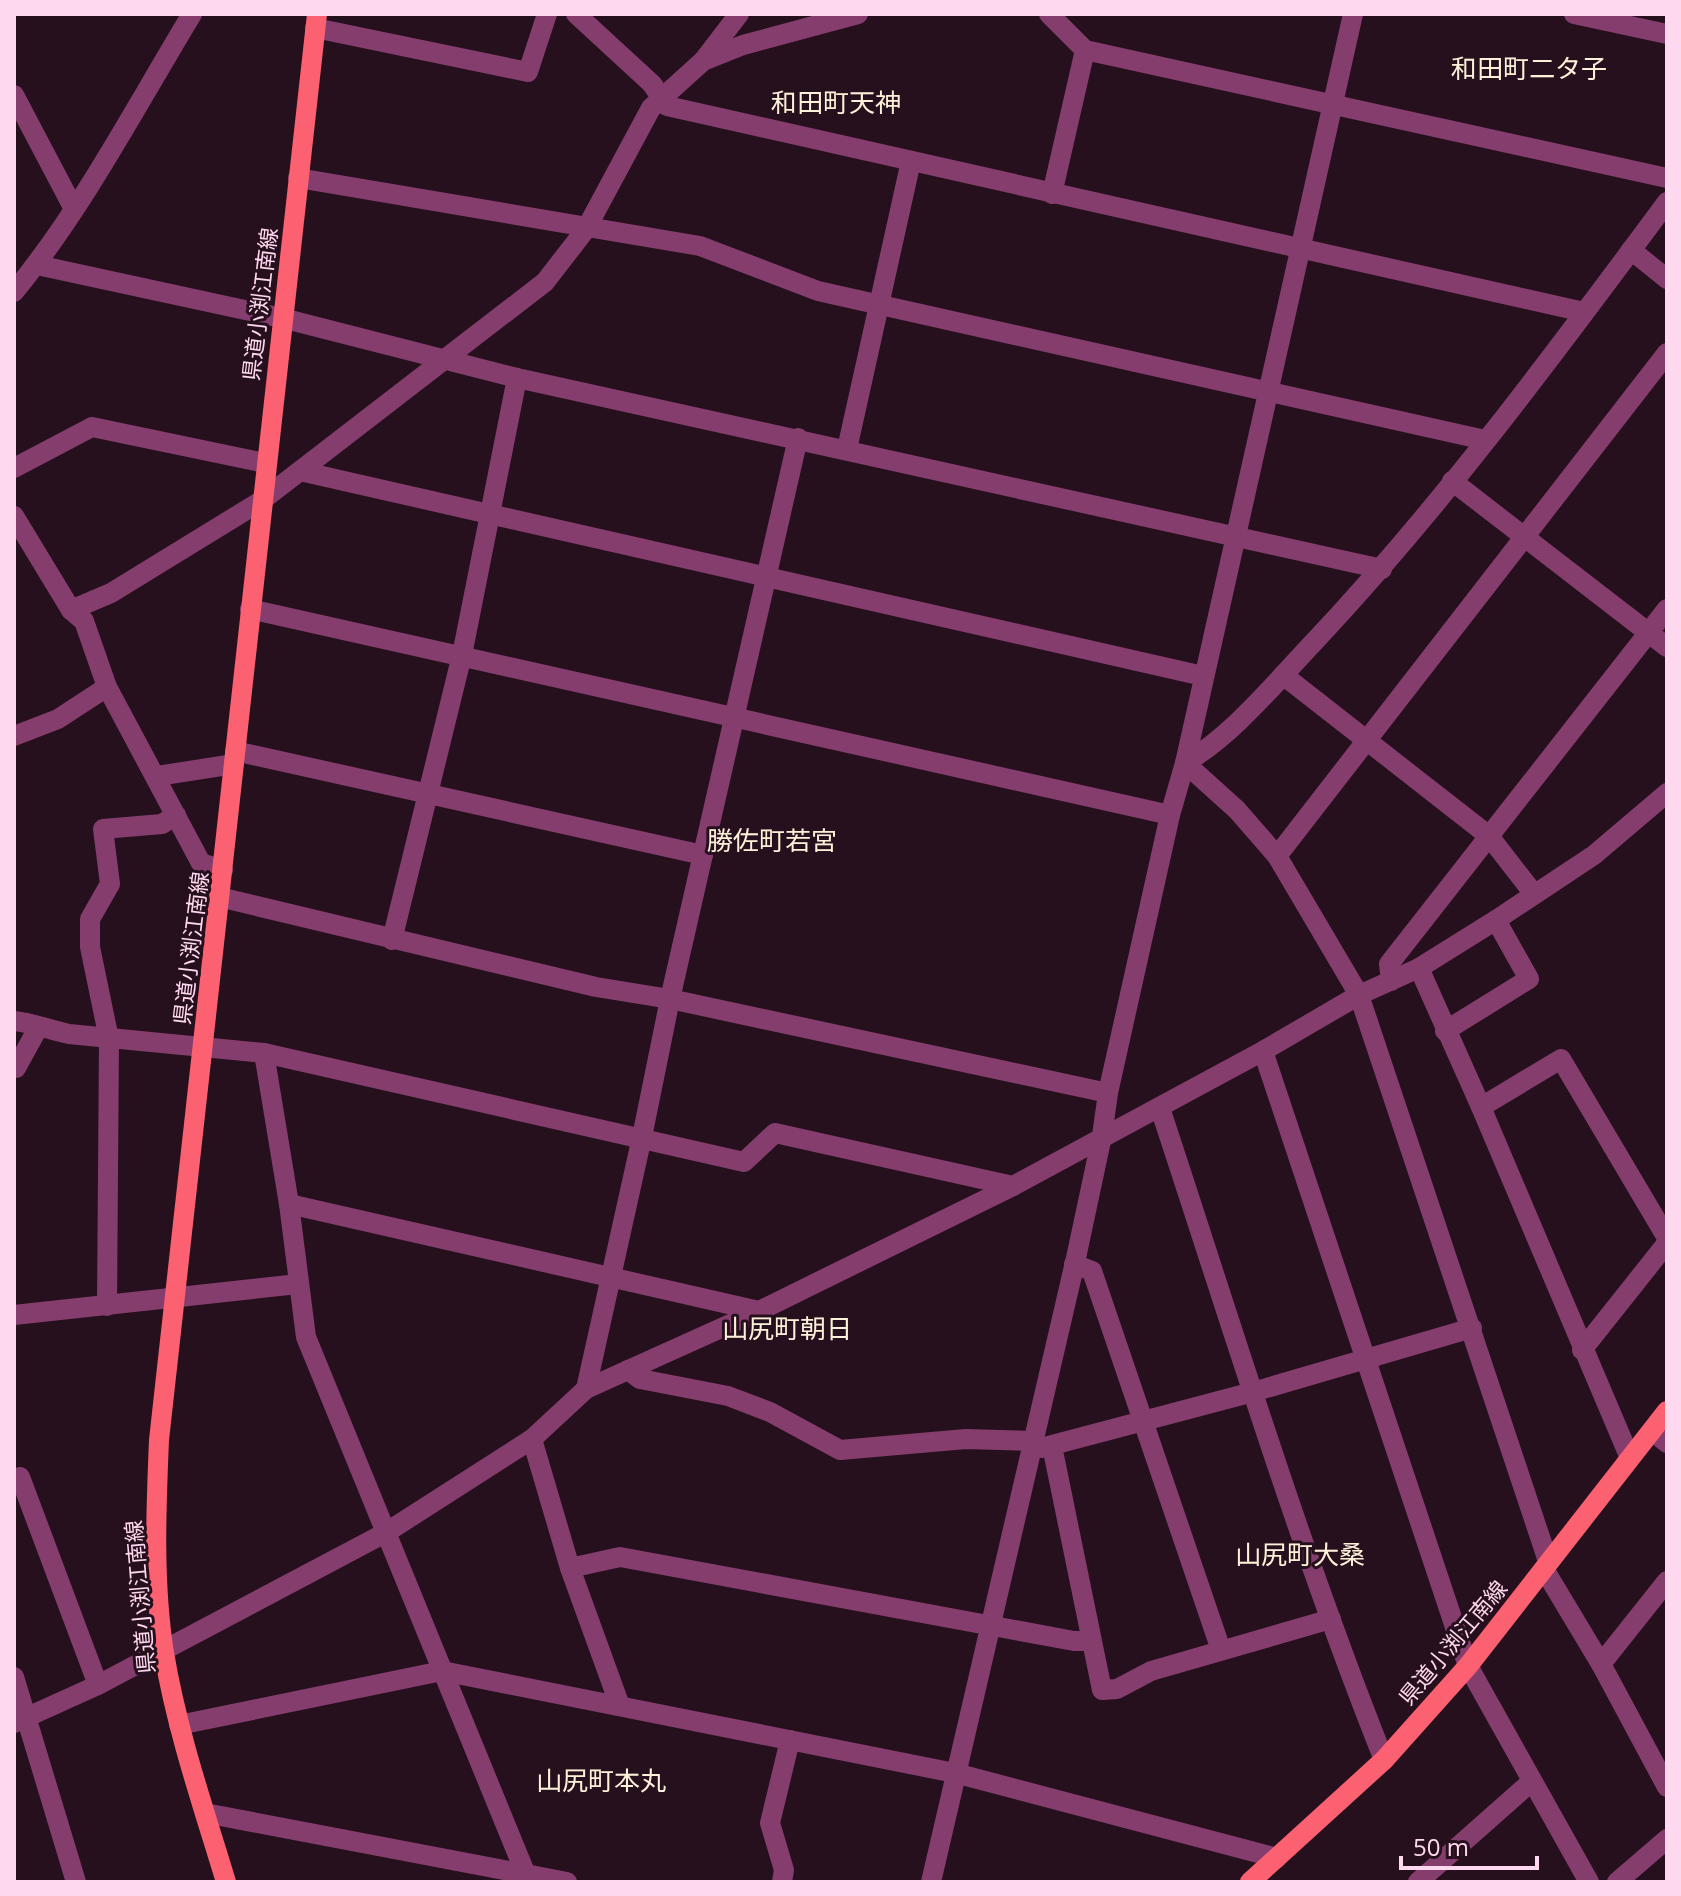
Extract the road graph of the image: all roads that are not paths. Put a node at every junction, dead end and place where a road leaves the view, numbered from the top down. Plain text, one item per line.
1 (192, 14) edge
2 (547, 14) edge
3 (576, 14) edge
4 (739, 14) edge
5 (858, 14) edge
6 (1049, 14) edge
7 (1353, 14) edge
8 (1574, 14) edge
9 (316, 21) edge
10 (1667, 34) edge
11 (1085, 50) junction
12 (703, 61) junction
13 (14, 95) edge
14 (662, 97) junction
15 (1333, 103) junction
16 (911, 161) junction
17 (298, 178) junction
18 (1667, 178) edge
19 (1052, 194) junction
20 (1667, 202) edge
21 (74, 209) junction
22 (588, 226) junction
23 (1301, 250) junction
24 (1631, 250) junction
25 (37, 265) junction
26 (1667, 279) edge
27 (14, 292) edge
28 (879, 304) junction
29 (1584, 312) junction
30 (282, 318) junction
31 (1667, 353) edge
32 (444, 359) junction
33 (517, 378) junction
34 (1269, 391) junction
35 (798, 438) junction
36 (1485, 440) junction
37 (847, 449) junction
38 (265, 463) junction
39 (14, 468) edge
40 (300, 471) junction
41 (1452, 481) junction
42 (261, 501) junction
43 (490, 515) junction
44 (14, 516) edge
45 (1236, 537) junction
46 (1525, 537) junction
47 (1382, 569) junction
48 (766, 578) junction
49 (250, 609) junction
50 (1667, 609) edge
51 (71, 610) junction
52 (1648, 633) junction
53 (1667, 647) edge
54 (462, 655) junction
55 (1283, 675) junction
56 (1203, 676) junction
57 (107, 687) junction
58 (735, 716) junction
59 (14, 736) edge
60 (1368, 742) junction
61 (235, 758) junction
62 (1185, 763) junction
63 (157, 776) junction
64 (1667, 793) edge
65 (428, 794) junction
66 (176, 815) junction
67 (1170, 815) junction
68 (1489, 836) junction
69 (703, 855) junction
70 (1277, 856) junction
71 (223, 870) junction
72 (1534, 894) junction
73 (219, 897) junction
74 (1496, 920) junction
75 (392, 940) junction
76 (1419, 968) junction
77 (1391, 981) junction
78 (1359, 995) junction
79 (670, 999) junction
80 (14, 1021) edge
81 (38, 1028) junction
82 (1445, 1031) junction
83 (109, 1039) junction
84 (202, 1047) junction
85 (1263, 1051) junction
86 (264, 1053) junction
87 (14, 1068) edge
88 (1108, 1093) junction
89 (1481, 1107) junction
90 (1160, 1108) junction
91 (1102, 1136) junction
92 (642, 1137) junction
93 (1013, 1186) junction
94 (289, 1204) junction
95 (1667, 1241) edge
96 (1074, 1264) junction
97 (610, 1278) junction
98 (298, 1284) junction
99 (176, 1299) junction
100 (107, 1306) junction
101 (759, 1311) junction
102 (14, 1315) edge
103 (1472, 1328) junction
104 (1582, 1350) junction
105 (1366, 1360) junction
106 (628, 1370) junction
107 (586, 1389) junction
108 (1253, 1392) junction
109 (1667, 1411) edge
110 (1142, 1421) junction
111 (1659, 1437) edge
112 (532, 1439) junction
113 (1038, 1446) junction
114 (1630, 1458) junction
115 (14, 1479) edge
116 (387, 1532) junction
117 (1546, 1565) junction
118 (570, 1568) junction
119 (1667, 1581) edge
120 (1331, 1619) junction
121 (990, 1625) junction
122 (1091, 1641) junction
123 (1221, 1650) junction
124 (164, 1651) junction
125 (1601, 1664) junction
126 (1468, 1666) junction
127 (442, 1671) junction
128 (14, 1677) edge
129 (98, 1685) junction
130 (620, 1706) junction
131 (21, 1720) edge
132 (179, 1725) junction
133 (790, 1740) junction
134 (1384, 1760) junction
135 (955, 1773) junction
136 (1531, 1782) junction
137 (1667, 1787) edge
138 (205, 1813) junction
139 (1667, 1839) edge
140 (1277, 1858) junction
141 (527, 1878) edge
142 (76, 1882) edge
143 (226, 1882) edge
144 (567, 1882) edge
145 (782, 1882) edge
146 (931, 1882) edge
147 (1250, 1882) edge
148 (1418, 1882) edge
149 (1589, 1882) edge
150 (1617, 1882) edge

1 - 21 street
2 - 9 street
3 - 14 street
4 - 12 street
5 - 12 street
6 - 11 street
7 - 15 street
8 - 10 street
9 - 17 main road, 県道小渕江南線
11 - 15 street
11 - 19 street
12 - 14 street
13 - 21 street
14 - 16 street
14 - 22 street
15 - 18 street
15 - 23 street
16 - 19 street
16 - 28 street
17 - 22 street
17 - 30 main road, 県道小渕江南線
19 - 23 street
20 - 24 street
21 - 25 street
22 - 28 street
22 - 32 street
23 - 29 street
23 - 34 street
24 - 26 street
24 - 29 street
25 - 27 street
25 - 30 street
28 - 34 street
28 - 37 street
29 - 36 street
30 - 32 street
30 - 38 main road, 県道小渕江南線
31 - 46 street
32 - 33 street
32 - 40 street
33 - 35 street
33 - 43 street
34 - 36 street
34 - 45 street
35 - 37 street
35 - 48 street
36 - 41 street
37 - 45 street
38 - 39 street
38 - 42 main road, 県道小渕江南線
40 - 42 street
40 - 43 street
41 - 46 street
41 - 47 street
42 - 49 main road, 県道小渕江南線
42 - 51 street
43 - 48 street
43 - 54 street
44 - 51 street
45 - 47 street
45 - 56 street
46 - 52 street
46 - 60 street
47 - 55 street
48 - 56 street
48 - 58 street
49 - 54 street
49 - 61 main road, 県道小渕江南線
50 - 52 street
51 - 57 street
52 - 53 street
52 - 68 street
54 - 58 street
54 - 65 street
55 - 60 street
55 - 62 street
56 - 62 street
57 - 59 street
57 - 63 street
58 - 67 street
58 - 69 street
60 - 68 street
60 - 70 street
61 - 63 street
61 - 65 street
61 - 71 main road, 県道小渕江南線
62 - 67 street
62 - 70 street
63 - 66 street
64 - 72 street
65 - 69 street
65 - 75 street
66 - 71 street
66 - 83 street
67 - 88 street
68 - 72 street
68 - 77 street
69 - 79 street
70 - 78 street
71 - 73 main road, 県道小渕江南線
72 - 74 street
73 - 75 street
73 - 84 main road, 県道小渕江南線
74 - 76 street
74 - 82 street
75 - 79 street
76 - 77 street
76 - 82 street
77 - 78 street
78 - 85 street
78 - 103 street
79 - 88 street
79 - 92 street
80 - 81 street
81 - 83 street
81 - 87 street
82 - 89 street
83 - 84 street
83 - 100 street
84 - 86 street
84 - 99 main road, 県道小渕江南線
85 - 90 street
85 - 105 street
86 - 92 street
86 - 94 street
88 - 91 street
89 - 95 street
89 - 104 street
90 - 91 street
90 - 108 street
91 - 93 street
91 - 96 street
92 - 93 street
92 - 97 street
93 - 101 street
94 - 97 street
94 - 98 street
95 - 104 street
96 - 110 street
96 - 113 street
97 - 101 street
97 - 107 street
98 - 99 street
98 - 116 street
99 - 100 street
99 - 124 main road, 県道小渕江南線
100 - 102 street
101 - 106 street
103 - 105 street
103 - 117 street
104 - 114 street
105 - 108 street
105 - 126 street
106 - 107 street
106 - 113 street
107 - 112 street
108 - 110 street
108 - 120 street
109 - 111 main road, 県道小渕江南線
110 - 113 street
110 - 123 street
111 - 114 main road, 県道小渕江南線
112 - 116 street
112 - 118 street
113 - 121 street
113 - 122 street
114 - 117 main road, 県道小渕江南線
115 - 129 street
116 - 124 street
116 - 127 street
117 - 125 street
117 - 126 main road, 県道小渕江南線
118 - 121 street
118 - 130 street
119 - 125 street
120 - 123 street
120 - 134 street
121 - 122 street
121 - 135 street
122 - 123 street
124 - 129 street
124 - 132 main road, 県道小渕江南線
125 - 137 street
126 - 134 main road, 県道小渕江南線
126 - 136 street
127 - 130 street
127 - 132 street
127 - 141 street
128 - 131 street
129 - 131 street
130 - 133 street
131 - 142 street
132 - 138 main road, 県道小渕江南線
133 - 135 street
133 - 145 street
134 - 140 main road, 県道小渕江南線
135 - 140 street
135 - 146 street
136 - 148 street
136 - 149 street
138 - 141 street
138 - 143 main road, 県道小渕江南線
139 - 150 street
140 - 147 main road, 県道小渕江南線
141 - 144 street

